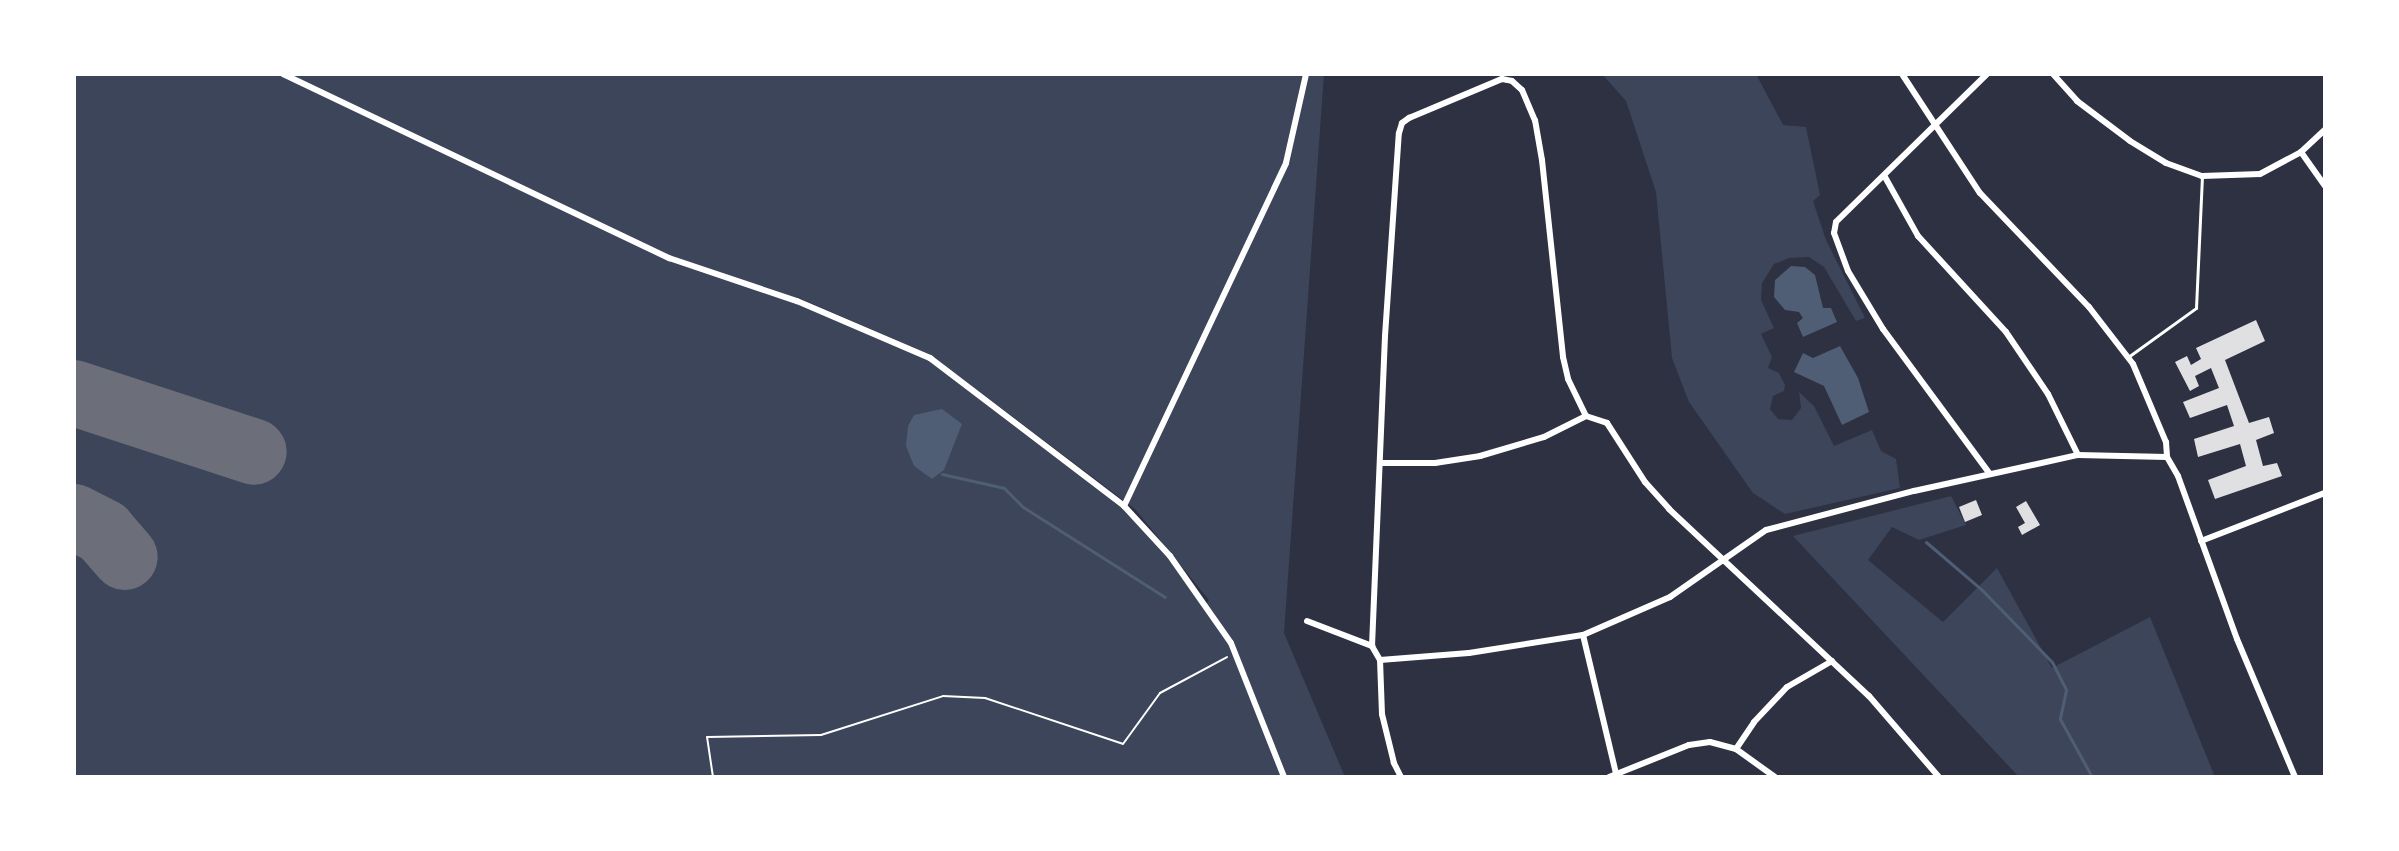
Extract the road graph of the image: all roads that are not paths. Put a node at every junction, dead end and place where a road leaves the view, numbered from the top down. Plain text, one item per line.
1 (283, 74) edge
2 (1306, 74) edge
3 (1902, 74) edge
4 (1987, 74) edge
5 (2053, 74) edge
6 (1935, 125) junction
7 (2325, 130) edge
8 (2301, 152) junction
9 (2202, 176) junction
10 (1885, 177) junction
11 (2325, 186) edge
12 (2128, 357) junction
13 (1586, 416) junction
14 (2078, 455) junction
15 (2167, 457) junction
16 (1380, 463) junction
17 (1990, 474) junction
18 (2325, 493) edge
19 (1124, 506) junction
20 (2201, 541) junction
21 (1724, 559) junction
22 (1307, 621) dead end
23 (1583, 635) junction
24 (1372, 646) junction
25 (1236, 653) junction
26 (1227, 657) road end
27 (1380, 660) junction
28 (1832, 661) junction
29 (1736, 749) junction
30 (1616, 773) junction
31 (1284, 777) edge
32 (1401, 777) edge
33 (1609, 777) edge
34 (1775, 777) edge
35 (1939, 777) edge
36 (2295, 777) edge

1 - 19 street
2 - 19 street
3 - 6 street
4 - 6 street
5 - 9 street
6 - 10 street
6 - 12 street
7 - 8 street
8 - 9 street
8 - 11 street
9 - 12 lane
10 - 14 street
10 - 17 street
12 - 15 street
13 - 16 street
13 - 16 street
13 - 21 street
14 - 15 street
14 - 17 street
15 - 20 street
16 - 24 street
17 - 21 street
18 - 20 street
19 - 25 street
20 - 36 street
21 - 23 street
21 - 28 street
22 - 24 street
23 - 27 street
23 - 30 street
24 - 27 street
25 - 26 lane
25 - 31 street
27 - 32 street
28 - 29 street
28 - 35 street
29 - 30 street
29 - 34 street
30 - 33 street

